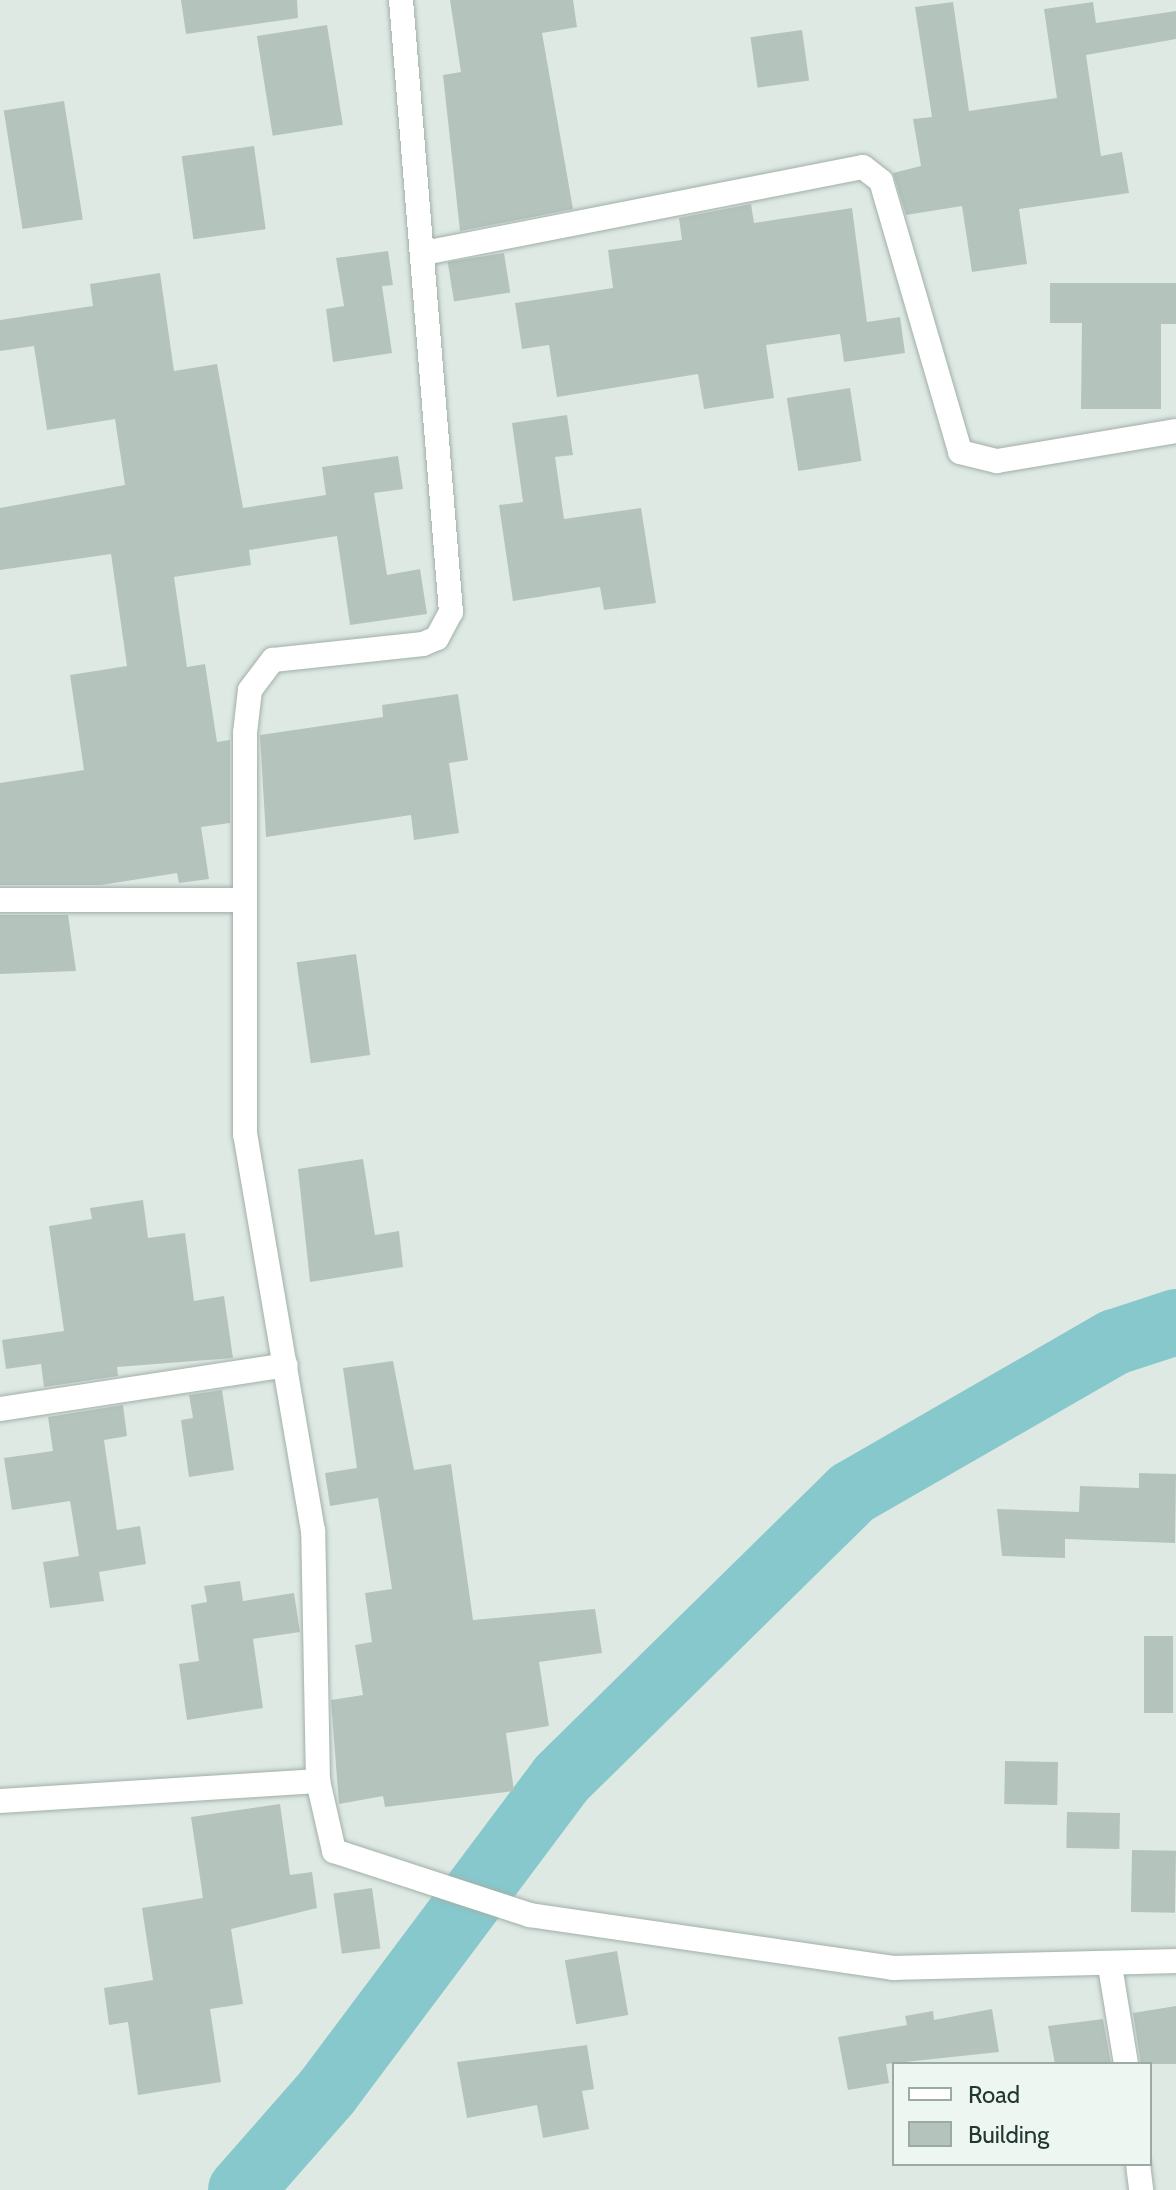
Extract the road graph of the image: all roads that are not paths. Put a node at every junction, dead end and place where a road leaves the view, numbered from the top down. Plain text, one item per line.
1 (401, 0) edge
2 (424, 253) junction
3 (1176, 431) edge
4 (0, 900) edge
5 (241, 900) junction
6 (286, 1365) junction
7 (0, 1409) edge
8 (318, 1781) junction
9 (0, 1801) edge
10 (1176, 1961) edge
11 (1110, 1966) junction
12 (1126, 2062) edge
13 (1138, 2166) edge
14 (1141, 2190) edge

1 - 2 street
2 - 3 street
2 - 5 street
4 - 5 street
5 - 6 street
6 - 7 street
6 - 8 street
8 - 9 street
8 - 11 street
10 - 11 street
11 - 12 street
13 - 14 street

